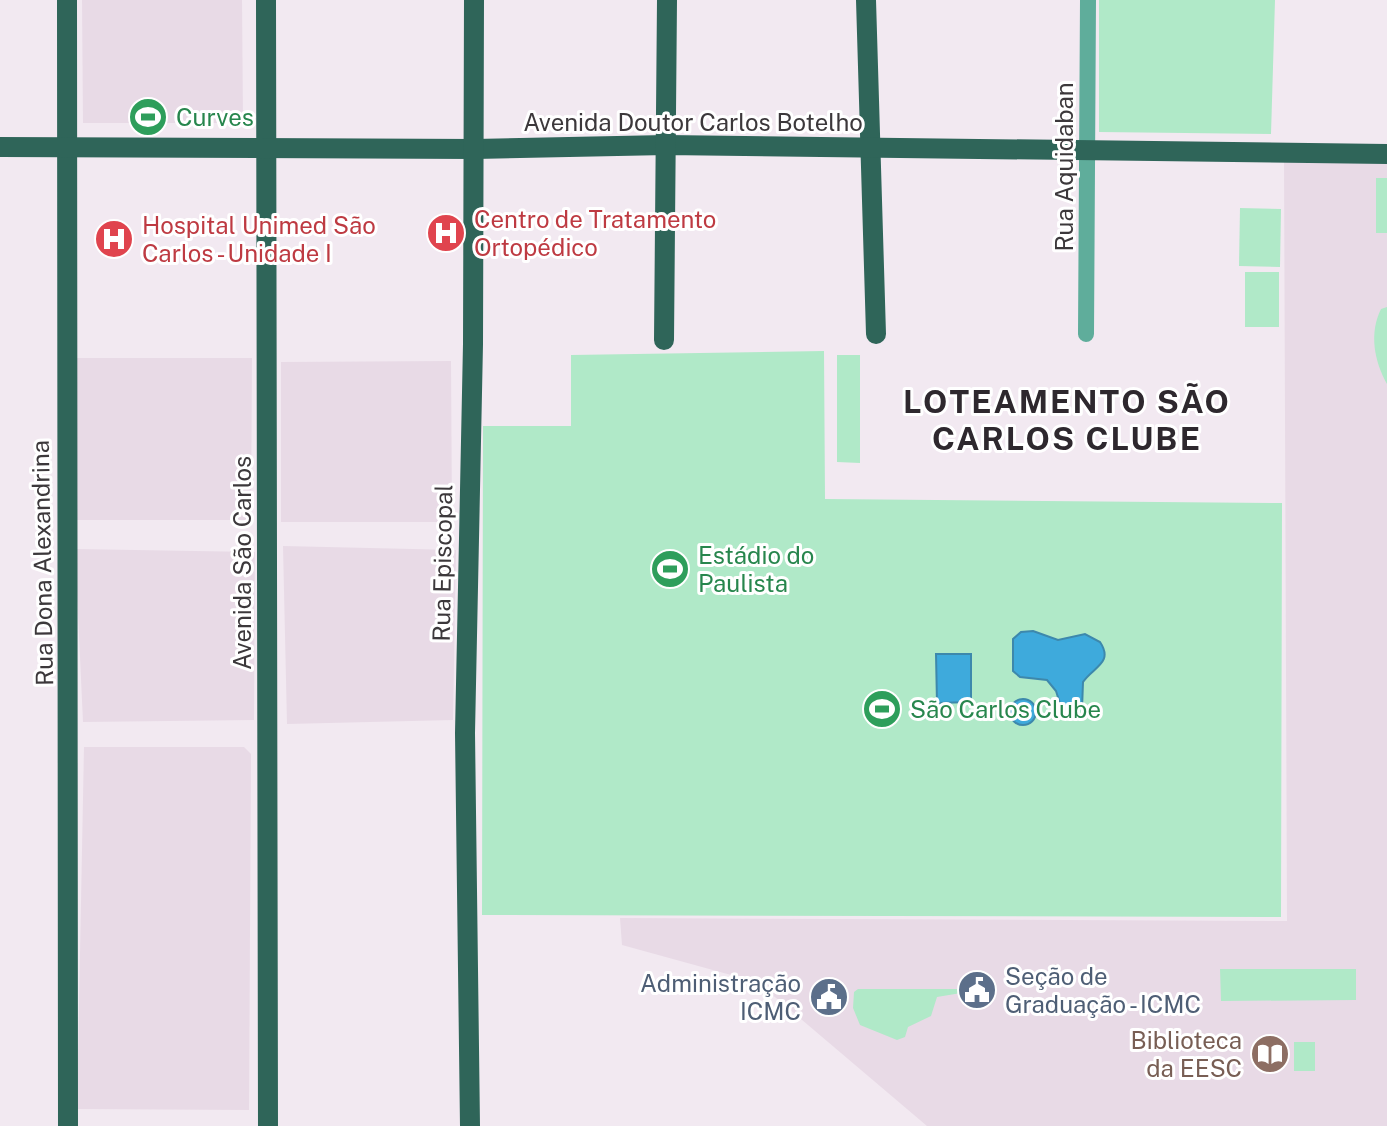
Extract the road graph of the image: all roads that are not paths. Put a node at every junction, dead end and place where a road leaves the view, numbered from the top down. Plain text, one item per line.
1 (67, 0) edge
2 (266, 0) edge
3 (474, 0) edge
4 (667, 0) edge
5 (866, 0) edge
6 (1088, 0) edge
7 (666, 145) junction
8 (267, 146) junction
9 (0, 147) edge
10 (67, 147) junction
11 (868, 147) junction
12 (475, 149) junction
13 (1089, 150) junction
14 (1387, 154) edge
15 (876, 334) dead end
16 (1086, 334) dead end
17 (664, 340) dead end
18 (68, 1126) edge
19 (268, 1126) edge
20 (470, 1126) edge

1 - 10 main road, Rua Dona Alexandrina
2 - 8 main road, Avenida São Carlos
3 - 12 main road, Rua Episcopal
4 - 7 main road
5 - 11 main road
6 - 13 street, Rua Aquidaban
7 - 11 main road, Avenida Doutor Carlos Botelho
7 - 12 main road, Avenida Doutor Carlos Botelho
7 - 17 main road
8 - 10 main road, Avenida Doutor Carlos Botelho
8 - 12 main road, Avenida Doutor Carlos Botelho
8 - 19 main road, Avenida São Carlos
9 - 10 main road, Avenida Doutor Carlos Botelho
10 - 18 main road, Rua Dona Alexandrina
11 - 13 main road, Avenida Doutor Carlos Botelho
11 - 15 main road
12 - 20 main road, Rua Episcopal
13 - 14 main road, Avenida Doutor Carlos Botelho
13 - 16 street, Rua Aquidaban

